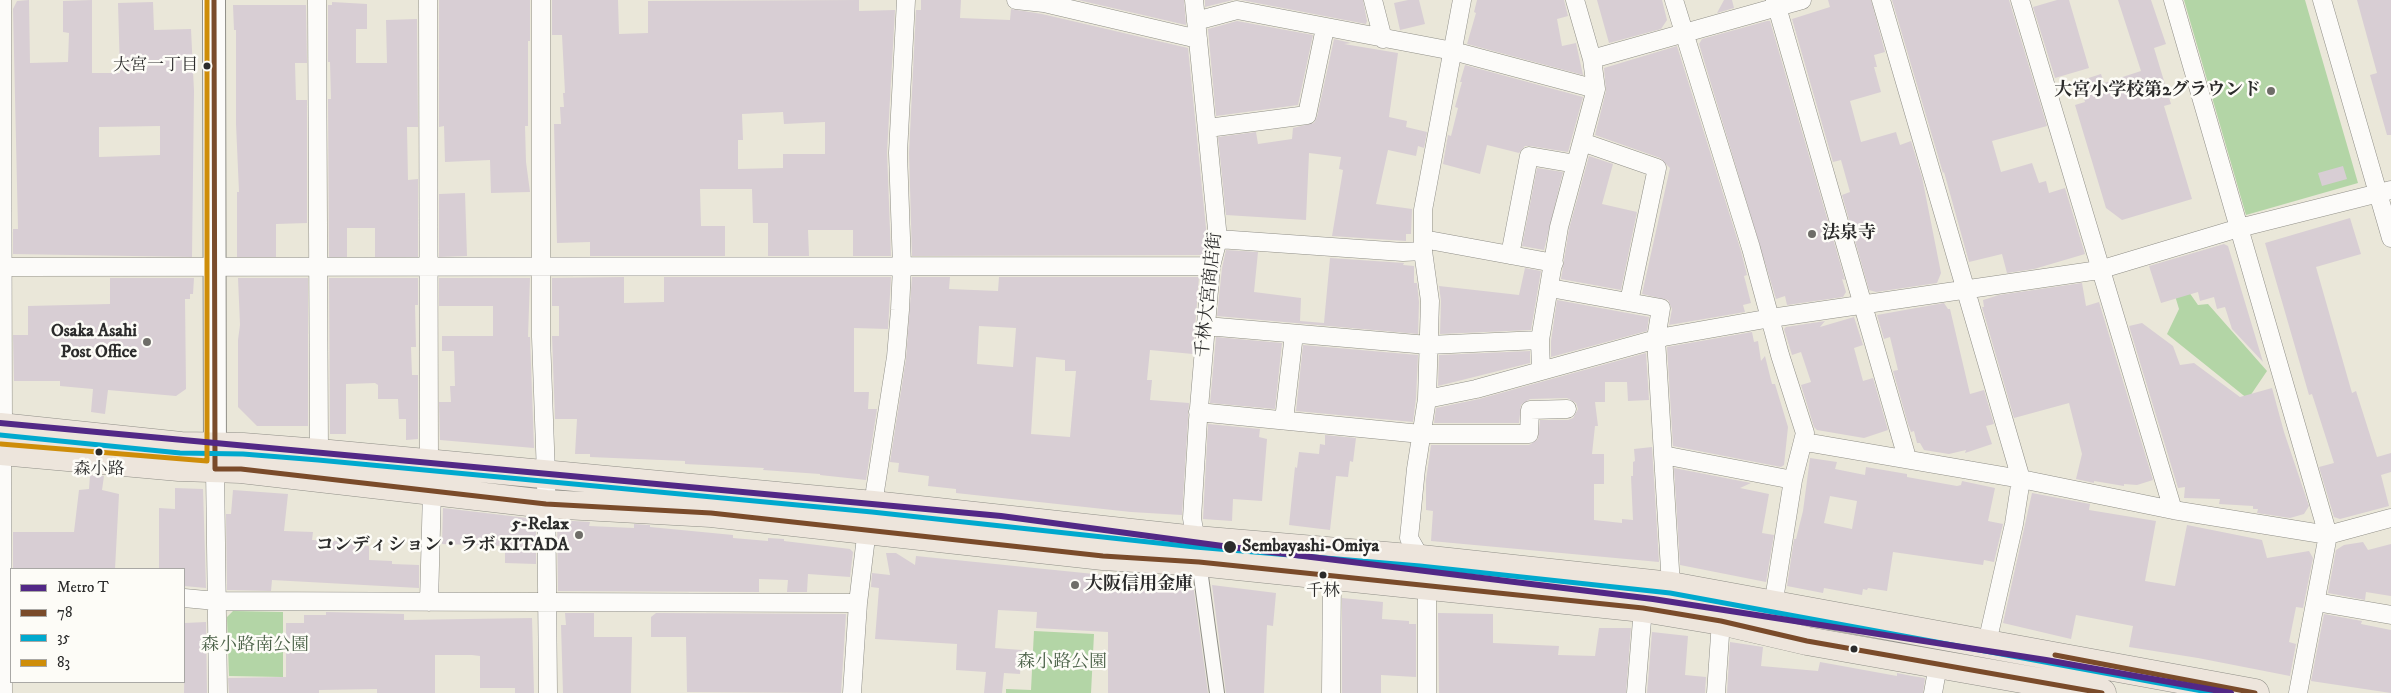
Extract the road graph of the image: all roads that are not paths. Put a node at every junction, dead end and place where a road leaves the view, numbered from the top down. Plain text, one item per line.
1 (2, 0) edge
2 (214, 0) edge
3 (317, 0) edge
4 (428, 0) edge
5 (541, 0) edge
6 (906, 0) edge
7 (1016, 0) edge
8 (1194, 0) edge
9 (1373, 0) edge
10 (1462, 0) edge
11 (1575, 0) edge
12 (1674, 0) edge
13 (1802, 0) edge
14 (1881, 0) edge
15 (2020, 0) edge
16 (2173, 0) edge
17 (2322, 0) edge
18 (1776, 4) edge
19 (1102, 8) edge
20 (1196, 21) junction
21 (1325, 28) junction
22 (1684, 34) junction
23 (1198, 39) junction
24 (1383, 39) junction
25 (1453, 51) junction
26 (1592, 59) junction
27 (1596, 89) junction
28 (1208, 128) junction
29 (1582, 142) junction
30 (1576, 164) junction
31 (2384, 192) edge
32 (2239, 228) junction
33 (2391, 238) edge
34 (1218, 239) junction
35 (1423, 245) junction
36 (1510, 255) junction
37 (1554, 263) junction
38 (428, 266) junction
39 (542, 266) junction
40 (902, 266) junction
41 (1210, 266) junction
42 (1, 267) edge
43 (317, 267) junction
44 (214, 268) junction
45 (2099, 270) junction
46 (1550, 288) junction
47 (1966, 290) junction
48 (1629, 302) junction
49 (1864, 306) junction
50 (1771, 318) junction
51 (1206, 326) junction
52 (1294, 334) junction
53 (1656, 339) junction
54 (1540, 340) junction
55 (1428, 345) junction
56 (1541, 370) junction
57 (1427, 399) junction
58 (1566, 409) dead end
59 (1198, 412) junction
60 (1284, 420) junction
61 (1421, 434) junction
62 (1, 439) edge
63 (1805, 442) junction
64 (319, 453) junction
65 (1663, 456) junction
66 (215, 458) junction
67 (1907, 458) junction
68 (429, 464) junction
69 (546, 475) junction
70 (2021, 479) junction
71 (1793, 480) junction
72 (432, 491) junction
73 (546, 504) junction
74 (2173, 510) junction
75 (870, 517) junction
76 (2391, 518) edge
77 (2328, 535) junction
78 (1198, 551) junction
79 (1420, 559) junction
80 (1332, 577) junction
81 (4, 582) edge
82 (1427, 585) junction
83 (1671, 586) junction
84 (185, 598) edge
85 (216, 601) junction
86 (430, 602) junction
87 (2316, 602) junction
88 (546, 603) junction
89 (858, 603) junction
90 (1773, 606) junction
91 (1643, 608) junction
92 (2391, 615) edge
93 (1721, 621) junction
94 (1987, 643) junction
95 (1938, 665) junction
96 (2058, 689) edge
97 (3, 693) edge
98 (218, 693) edge
99 (548, 693) edge
100 (852, 693) edge
101 (1217, 693) edge
102 (1331, 693) edge
103 (1427, 693) edge
104 (1636, 693) edge
105 (1716, 693) edge
106 (1932, 693) edge
107 (2102, 693) edge
108 (2255, 693) edge
109 (2298, 693) edge

1 - 42 street
2 - 44 street
3 - 43 street
4 - 38 street
5 - 39 street
6 - 40 street
7 - 19 street
8 - 20 street, 千林大宮商店街
9 - 24 street
10 - 25 street
11 - 26 street
12 - 22 street
13 - 18 street
14 - 47 street
15 - 45 street
16 - 32 street
17 - 31 street
18 - 22 street
18 - 49 street
19 - 23 street
20 - 21 street
20 - 23 street, 千林大宮商店街
21 - 24 street
21 - 28 street
22 - 26 street
22 - 50 street
23 - 28 street, 千林大宮商店街
24 - 25 street
25 - 27 street
25 - 35 street
26 - 27 street
27 - 29 street
28 - 34 street, 千林大宮商店街
29 - 30 street
29 - 48 street
30 - 36 street
30 - 37 street
31 - 32 street
31 - 33 street
32 - 45 street
32 - 77 street
34 - 35 street
34 - 41 street, 千林大宮商店街
35 - 36 street
35 - 55 street
36 - 37 street
37 - 46 street
38 - 39 street
38 - 43 street
38 - 68 street
39 - 40 street
39 - 69 street
40 - 41 street
40 - 75 street
41 - 51 street, 千林大宮商店街
42 - 44 street
42 - 62 street
43 - 44 street
43 - 64 street
44 - 66 street
45 - 47 street
45 - 74 street
46 - 48 street
46 - 54 street
47 - 49 street
47 - 70 street
48 - 53 street
49 - 50 street
49 - 67 street
50 - 53 street
50 - 63 street
51 - 52 street
51 - 59 street, 千林大宮商店街
52 - 55 street
52 - 60 street
53 - 56 street
53 - 65 street
54 - 55 street
54 - 56 street
55 - 57 street
56 - 57 street
57 - 61 street
58 - 61 street
59 - 60 street
59 - 78 street, 千林大宮商店街
60 - 61 street
61 - 79 street
62 - 66 highway
62 - 81 street
63 - 67 street
63 - 71 street
64 - 66 highway
64 - 68 highway
65 - 71 street
65 - 83 street
66 - 72 highway
66 - 85 street
67 - 70 street
68 - 69 highway
69 - 73 street
69 - 75 highway
70 - 74 street
70 - 94 street
71 - 90 street
72 - 73 highway
72 - 86 street
73 - 75 highway
73 - 88 street
74 - 77 street
75 - 78 highway
75 - 89 street
76 - 77 street
77 - 87 street
78 - 79 highway
78 - 80 highway
78 - 101 street
79 - 82 street
79 - 83 highway
80 - 82 highway
80 - 102 street
81 - 97 street
82 - 91 highway
82 - 103 street
83 - 90 highway
84 - 85 street
85 - 86 street
85 - 98 street
86 - 88 street
87 - 92 street
87 - 109 street
88 - 89 street
88 - 99 street
89 - 100 street
90 - 94 highway
91 - 93 highway
91 - 104 street
93 - 95 highway
93 - 105 street
94 - 95 street
94 - 108 highway
95 - 96 highway
95 - 106 street
96 - 107 highway

